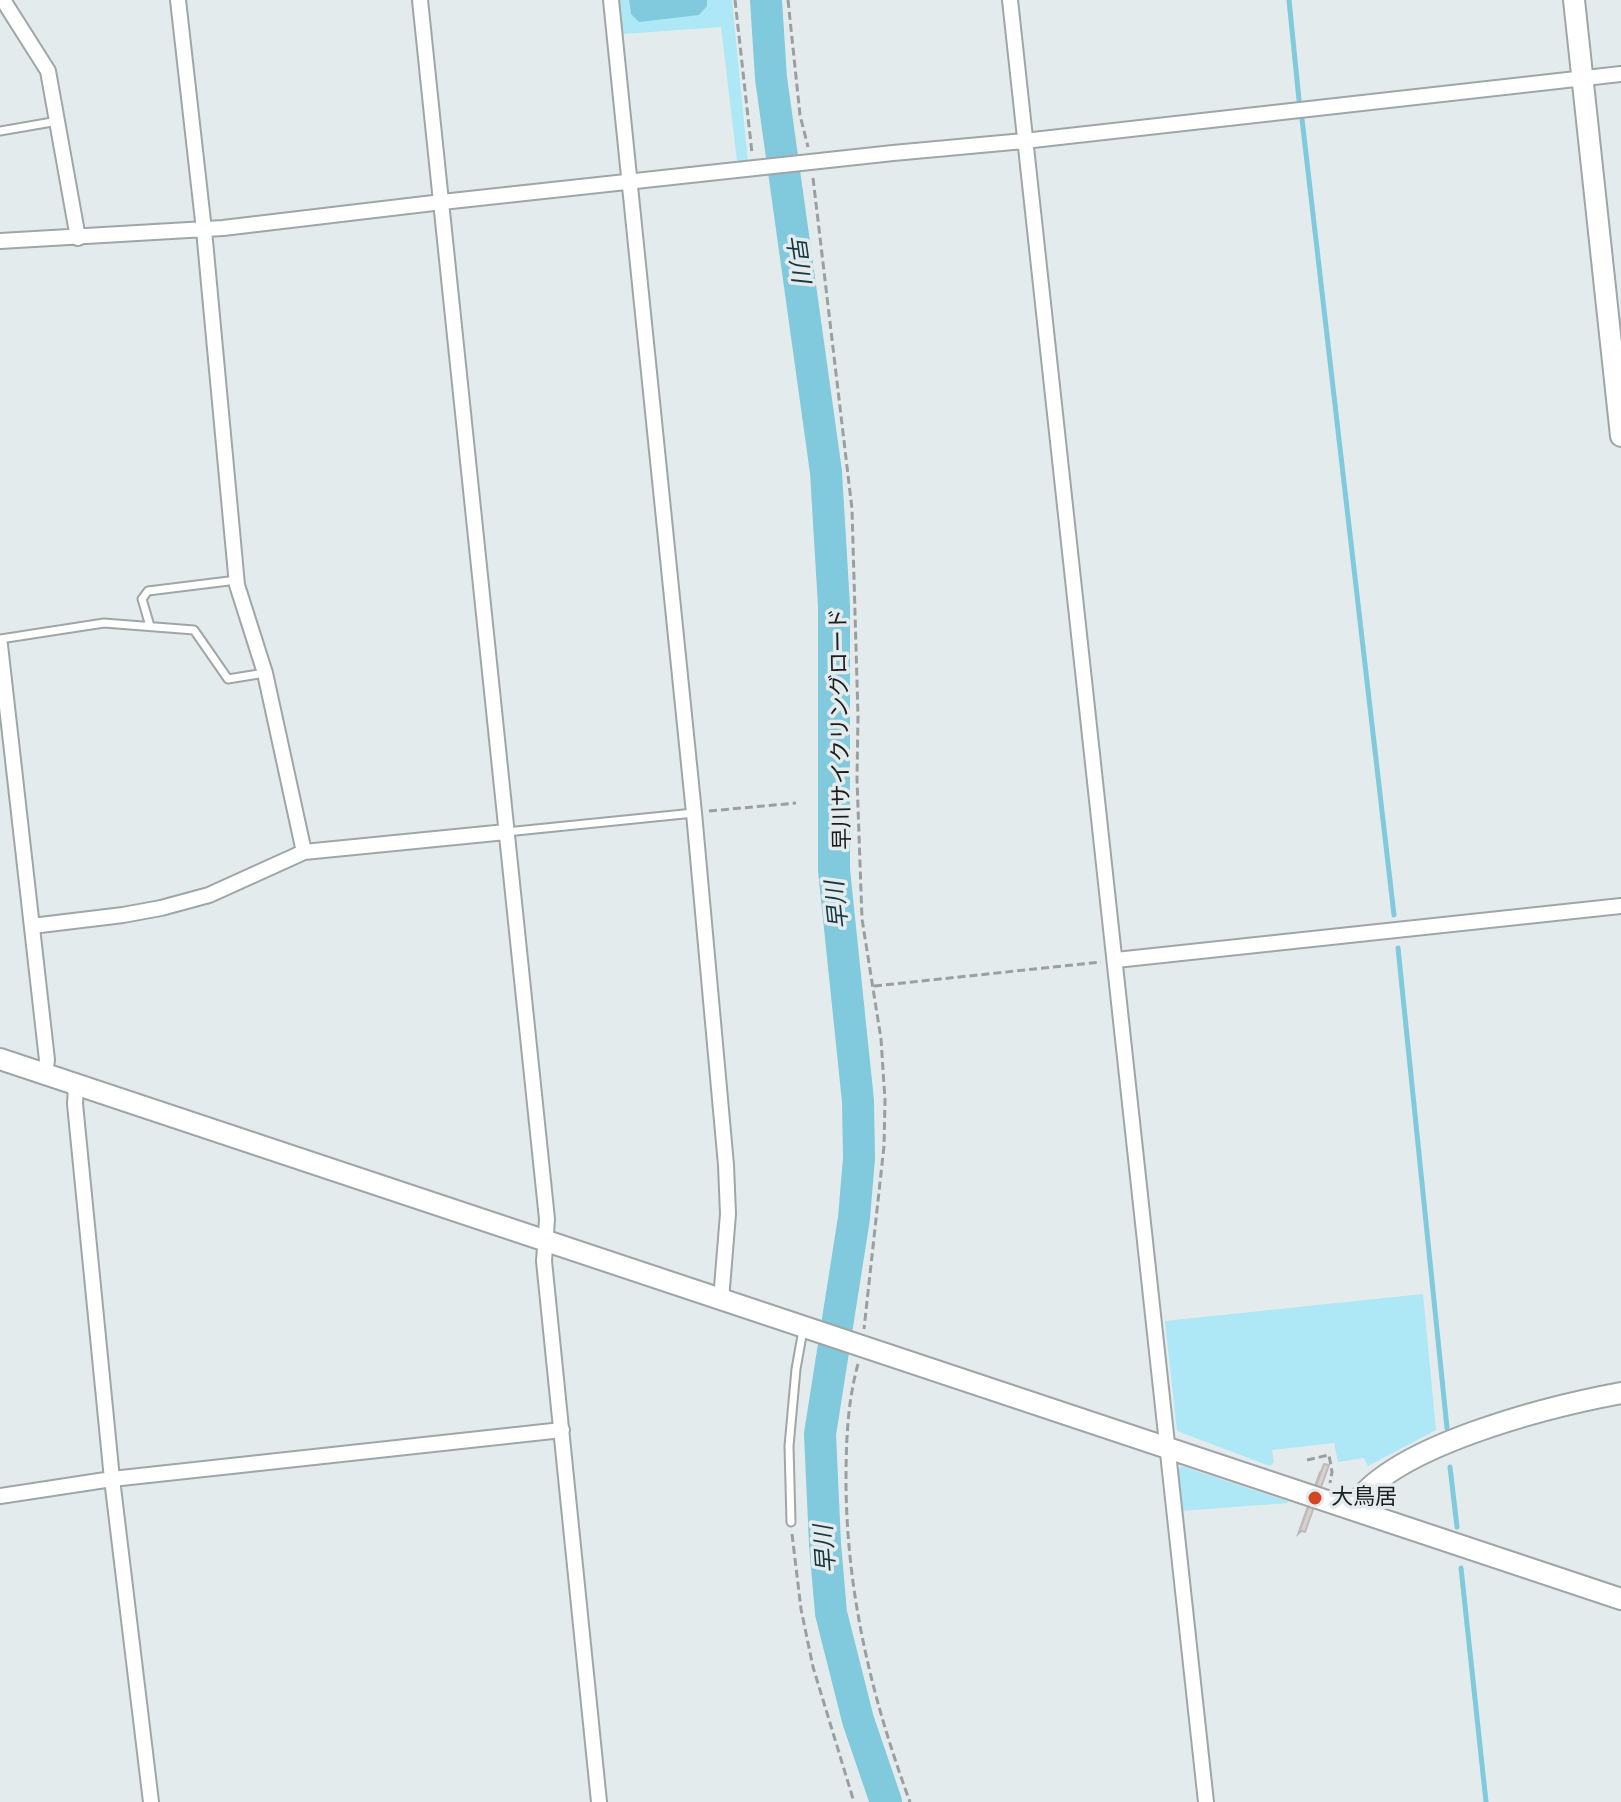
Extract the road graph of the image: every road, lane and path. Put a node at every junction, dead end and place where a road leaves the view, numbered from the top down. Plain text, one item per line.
1 (3, 0) edge
2 (178, 0) edge
3 (420, 0) edge
4 (611, 0) edge
5 (735, 0) edge
6 (788, 0) edge
7 (1010, 0) edge
8 (1574, 0) edge
9 (1621, 74) edge
10 (1581, 78) junction
11 (58, 121) junction
12 (0, 131) edge
13 (1024, 141) junction
14 (810, 165) junction
15 (754, 169) junction
16 (631, 183) junction
17 (442, 202) junction
18 (204, 230) junction
19 (78, 238) junction
20 (0, 241) edge
21 (1621, 436) edge
22 (237, 580) junction
23 (150, 626) junction
24 (0, 642) edge
25 (265, 673) junction
26 (796, 803) dead end
27 (694, 813) junction
28 (506, 832) junction
29 (304, 852) junction
30 (1621, 906) edge
31 (32, 926) junction
32 (1116, 960) junction
33 (872, 986) junction
34 (0, 1059) edge
35 (45, 1073) junction
36 (76, 1085) junction
37 (545, 1241) junction
38 (721, 1300) junction
39 (806, 1328) junction
40 (859, 1346) junction
41 (1621, 1393) edge
42 (562, 1430) junction
43 (1168, 1447) junction
44 (1307, 1460) dead end
45 (112, 1479) junction
46 (1327, 1491) dead end
47 (0, 1496) edge
48 (1352, 1509) junction
49 (791, 1522) joint
50 (1621, 1599) edge
51 (151, 1802) edge
52 (599, 1802) edge
53 (854, 1802) edge
54 (910, 1802) edge
55 (1206, 1802) edge

1 - 11 street
2 - 18 street
3 - 17 street
4 - 16 street
5 - 15 path
6 - 14 path, 早川サイクリングロード
7 - 13 street
8 - 10 street
9 - 10 street
10 - 13 street
10 - 21 street
11 - 12 lane
11 - 19 street
13 - 14 street
13 - 32 street
14 - 15 street
14 - 33 path, 早川サイクリングロード
15 - 16 street
16 - 17 street
16 - 27 street
17 - 18 street
17 - 28 street
18 - 19 street
18 - 22 street
19 - 20 street
22 - 23 lane
22 - 25 street
23 - 24 lane
23 - 25 lane
24 - 31 street
25 - 29 street
26 - 27 path
27 - 28 lane
27 - 38 street
28 - 29 street
28 - 37 street
29 - 31 street
30 - 32 street
31 - 35 street
32 - 33 path
32 - 43 street
33 - 40 path, 早川サイクリングロード
34 - 35 street
35 - 36 street
36 - 37 street
36 - 45 street
37 - 38 street
37 - 42 street
38 - 39 street
39 - 40 street
39 - 49 lane
40 - 43 street
40 - 54 path, 早川サイクリングロード
41 - 48 street
42 - 45 street
42 - 52 street
43 - 48 street
43 - 55 street
44 - 46 path
45 - 47 street
45 - 51 street
48 - 50 street
49 - 53 path

